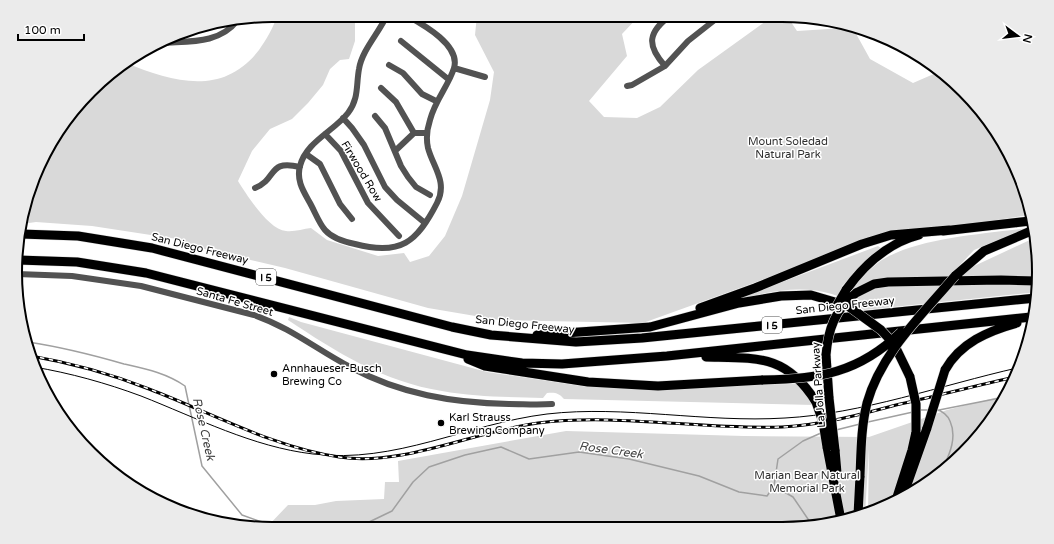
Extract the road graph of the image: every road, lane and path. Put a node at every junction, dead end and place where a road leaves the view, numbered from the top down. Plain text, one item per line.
1 (384, 22) edge
2 (416, 22) edge
3 (661, 22) edge
4 (713, 22) edge
5 (233, 25) edge
6 (401, 41) dead end
7 (174, 42) edge
8 (389, 65) dead end
9 (665, 66) junction
10 (454, 68) junction
11 (485, 77) dead end
12 (448, 79) junction
13 (627, 86) dead end
14 (381, 88) dead end
15 (436, 101) junction
16 (375, 116) dead end
17 (343, 118) junction
18 (414, 133) junction
19 (427, 133) junction
20 (326, 134) junction
21 (395, 151) junction
22 (306, 154) junction
23 (300, 167) junction
24 (255, 188) dead end
25 (430, 195) dead end
26 (352, 219) dead end
27 (1027, 221) edge
28 (425, 223) junction
29 (949, 230) junction
30 (1029, 233) edge
31 (25, 234) edge
32 (399, 236) dead end
33 (23, 260) edge
34 (22, 274) edge
35 (1031, 281) edge
36 (940, 294) junction
37 (1030, 299) edge
38 (1027, 319) edge
39 (1027, 320) edge
40 (650, 327) junction
41 (507, 337) junction
42 (438, 347) junction
43 (826, 355) junction
44 (666, 356) junction
45 (552, 404) dead end
46 (831, 449) junction
47 (905, 490) edge
48 (898, 493) edge
49 (858, 510) edge
50 (840, 515) edge

1 - 17 street
2 - 10 street
3 - 9 street
4 - 9 street
5 - 7 street
6 - 12 street
8 - 15 street
9 - 13 street
10 - 11 street
10 - 12 street
12 - 15 street
14 - 18 street
15 - 19 street
16 - 21 street
17 - 20 street
17 - 28 street
18 - 19 street
18 - 21 street
19 - 28 street
20 - 22 street
20 - 32 street, Firwood Row
21 - 25 street
22 - 23 street
22 - 26 street
23 - 24 street
23 - 28 street
27 - 29 highway, La Jolla Parkway
29 - 40 highway
29 - 43 highway, La Jolla Parkway, bridge
30 - 36 highway, bridge
31 - 41 highway, San Diego Freeway / I 5
33 - 42 highway, I 5
34 - 45 street, Santa Fe Street
35 - 43 highway, bridge
36 - 42 highway, bridge
36 - 49 highway, bridge
37 - 41 highway, San Diego Freeway / I 5
38 - 44 highway, I 5
39 - 47 highway, bridge
40 - 41 highway
40 - 48 highway, bridge
42 - 44 highway, I 5
43 - 46 highway, La Jolla Parkway, bridge
44 - 46 highway, bridge
46 - 50 highway

